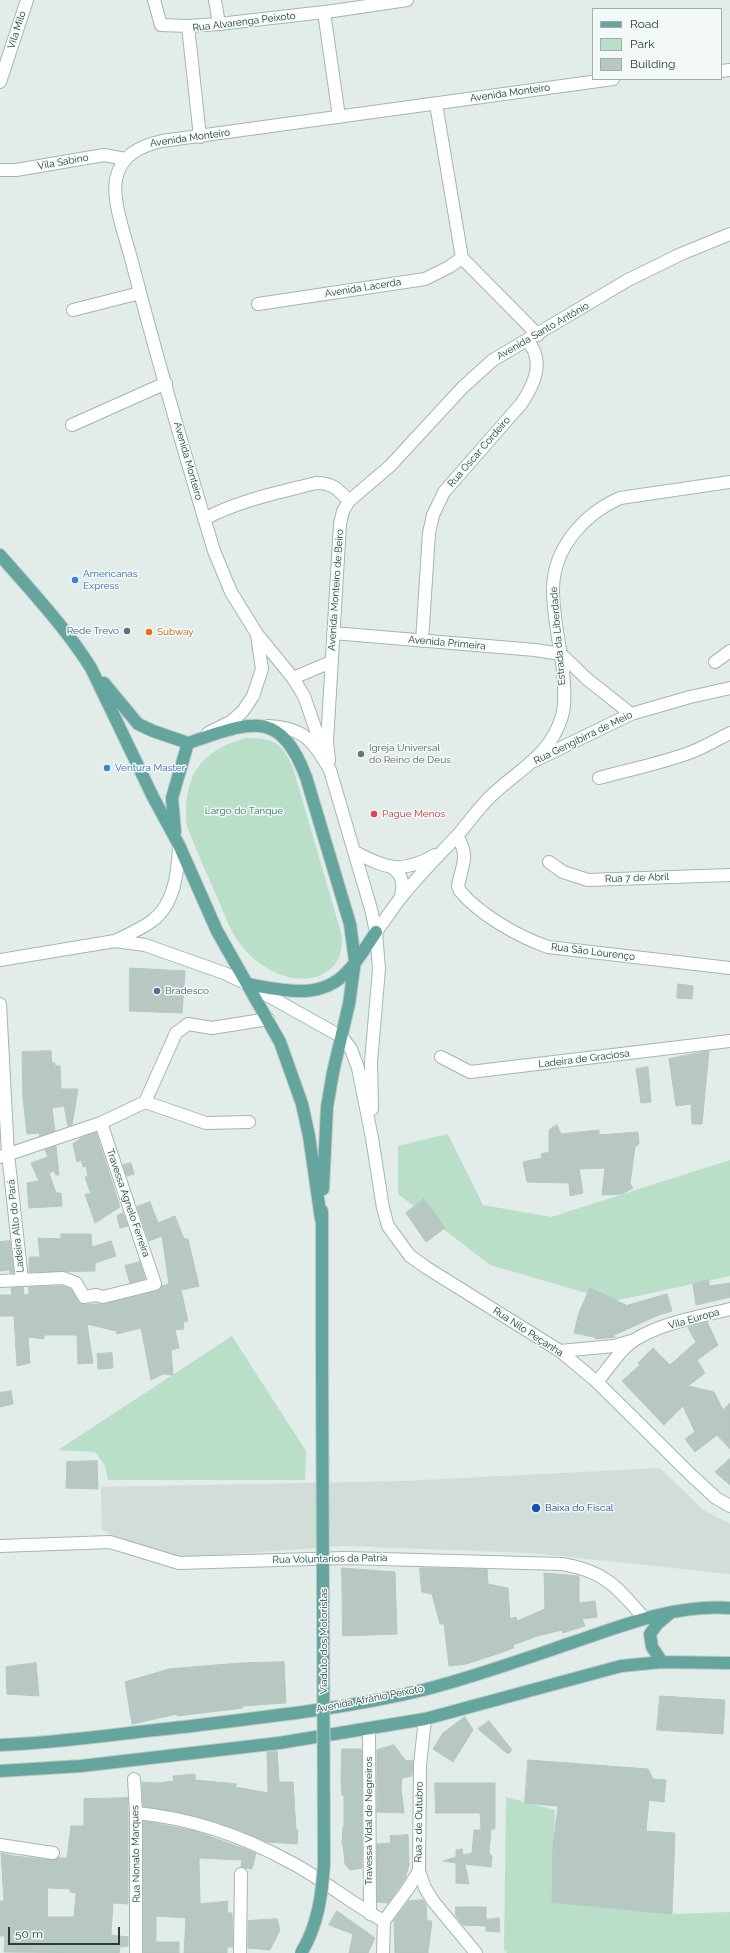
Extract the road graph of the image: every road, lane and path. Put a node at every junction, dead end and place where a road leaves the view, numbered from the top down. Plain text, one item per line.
1 (27, 0) edge
2 (154, 0) edge
3 (215, 0) edge
4 (407, 0) edge
5 (329, 8) edge
6 (219, 24) junction
7 (188, 26) junction
8 (606, 80) edge
9 (0, 82) edge
10 (436, 104) junction
11 (339, 117) junction
12 (200, 136) junction
13 (125, 159) junction
14 (0, 170) edge
15 (730, 234) edge
16 (462, 258) junction
17 (140, 293) junction
18 (258, 304) dead end
19 (73, 310) dead end
20 (533, 337) junction
21 (166, 383) junction
22 (72, 425) dead end
23 (730, 482) edge
24 (349, 501) junction
25 (204, 519) junction
26 (0, 555) edge
27 (333, 633) junction
28 (257, 634) junction
29 (422, 641) junction
30 (730, 651) edge
31 (561, 654) junction
32 (279, 659) junction
33 (332, 662) junction
34 (715, 662) dead end
35 (91, 668) junction
36 (262, 669) junction
37 (293, 678) junction
38 (730, 688) edge
39 (631, 714) junction
40 (268, 726) junction
41 (730, 733) edge
42 (188, 743) junction
43 (534, 761) junction
44 (330, 770) junction
45 (599, 778) dead end
46 (457, 836) junction
47 (179, 845) junction
48 (444, 849) junction
49 (355, 852) junction
50 (549, 862) dead end
51 (393, 868) junction
52 (730, 875) edge
53 (401, 897) junction
54 (376, 932) junction
55 (115, 941) junction
56 (0, 960) edge
57 (356, 961) junction
58 (730, 968) edge
59 (248, 984) junction
60 (0, 1004) edge
61 (268, 1019) junction
62 (342, 1037) junction
63 (730, 1037) edge
64 (730, 1041) edge
65 (441, 1057) dead end
66 (2, 1077) edge
67 (145, 1102) junction
68 (249, 1122) dead end
69 (101, 1123) junction
70 (372, 1138) junction
71 (4, 1156) edge
72 (321, 1219) junction
73 (22, 1280) junction
74 (0, 1281) edge
75 (730, 1309) edge
76 (636, 1339) junction
77 (560, 1351) junction
78 (597, 1382) junction
79 (730, 1506) edge
80 (0, 1546) edge
81 (730, 1608) edge
82 (670, 1613) junction
83 (644, 1618) junction
84 (662, 1662) junction
85 (730, 1662) edge
86 (425, 1719) junction
87 (369, 1728) junction
88 (0, 1745) edge
89 (0, 1771) edge
90 (18, 1771) junction
91 (0, 1779) edge
92 (134, 1779) dead end
93 (136, 1813) junction
94 (0, 1845) edge
95 (53, 1853) dead end
96 (419, 1871) junction
97 (241, 1874) dead end
98 (370, 1914) junction
99 (384, 1921) junction
100 (136, 1953) edge
101 (240, 1953) edge
102 (301, 1953) edge
103 (383, 1953) edge
104 (476, 1953) edge

1 - 9 street, Vila Milo
2 - 7 street
3 - 6 street
4 - 5 street, Rua Alvarenga Peixoto
5 - 6 street, Rua Alvarenga Peixoto
5 - 11 street
6 - 7 street, Rua Alvarenga Peixoto
7 - 12 street, Rua Alvarenga Peixoto
8 - 10 street, Avenida Monteiro
10 - 11 street, Avenida Monteiro
10 - 16 street
11 - 12 street, Avenida Monteiro
12 - 13 street, Avenida Monteiro
13 - 14 street, Vila Sabino
13 - 17 street, Avenida Monteiro
15 - 20 street, Avenida Santo Antônio
16 - 18 street, Avenida Lacerda
16 - 20 street
17 - 19 street
17 - 21 street, Avenida Monteiro
20 - 24 street, Avenida Santo Antônio
20 - 29 street, Rua Oscar Cordeiro
21 - 22 street
21 - 25 street, Avenida Monteiro
23 - 31 street, Estrada da Liberdade
24 - 25 street
24 - 27 street, Avenida Monteiro de Beiro
25 - 28 street, Avenida Monteiro
26 - 35 main road
27 - 29 street, Avenida Primeira
27 - 33 street, Avenida Monteiro de Beiro
28 - 32 street
28 - 36 street
29 - 31 street, Avenida Primeira
30 - 34 street
31 - 39 street
31 - 43 street, Estrada da Liberdade
32 - 36 street
32 - 37 street
33 - 37 street, Avenida Monteiro de Beiro
33 - 44 street
35 - 42 main road
35 - 47 main road
36 - 42 street
37 - 44 street
38 - 39 street, Rua Gengibirra de Meio
39 - 43 street, Rua Gengibirra de Meio
40 - 42 main road
40 - 44 street
40 - 57 main road
41 - 45 street
42 - 47 main road
43 - 46 street, Rua Gengibirra de Meio
44 - 49 street
46 - 48 street, Rua Gengibirra de Meio
46 - 58 street, Rua São Lourenço
47 - 55 street
47 - 59 main road
48 - 51 street, Rua Gengibirra de Meio
48 - 53 street, Rua Gengibirra de Meio
49 - 51 street
49 - 54 street
50 - 52 street, Rua 7 de Abril
51 - 53 street
53 - 54 street, Rua Gengibirra de Meio
54 - 57 main road
54 - 70 street, Rua Nilo Peçanha
55 - 56 street
55 - 59 street
57 - 59 main road
57 - 62 main road
59 - 61 main road
59 - 62 street
60 - 66 street, Ladeira Alto do Pará
61 - 67 street
61 - 72 main road
62 - 70 street, Rua Nilo Peçanha
62 - 72 main road
63 - 64 street
64 - 65 street, Ladeira de Graciosa
66 - 71 street, Ladeira Alto do Pará
67 - 68 street
67 - 69 street
69 - 71 street
69 - 73 street, Travessa Agnelo Ferreira
70 - 77 street, Rua Nilo Peçanha
71 - 73 street, Ladeira Alto do Pará
72 - 102 main road, Viaduto dos Motoristas, bridge
73 - 74 street
75 - 76 street, Vila Europa
76 - 77 street, Vila Europa
76 - 78 street, Vila Europa
77 - 78 street, Rua Nilo Peçanha
78 - 79 street, Rua Nilo Peçanha
80 - 83 street, Rua Voluntarios da Patría
81 - 82 main road, Avenida Afrânio Peixoto
82 - 83 main road, Avenida Afrânio Peixoto
82 - 84 main road
83 - 88 main road, Avenida Afrânio Peixoto
84 - 85 main road
84 - 86 main road
86 - 87 main road
86 - 96 street, Rua 2 de Outubro
87 - 90 main road
87 - 98 street, Travessa Vidal de Negreiros
89 - 90 main road
90 - 91 main road
92 - 93 street, Rua Nonato Marques
93 - 98 street
93 - 100 street, Rua Nonato Marques
94 - 95 street
96 - 99 street
96 - 104 street, Rua 2 de Outubro
97 - 101 street
98 - 99 street
99 - 103 street

